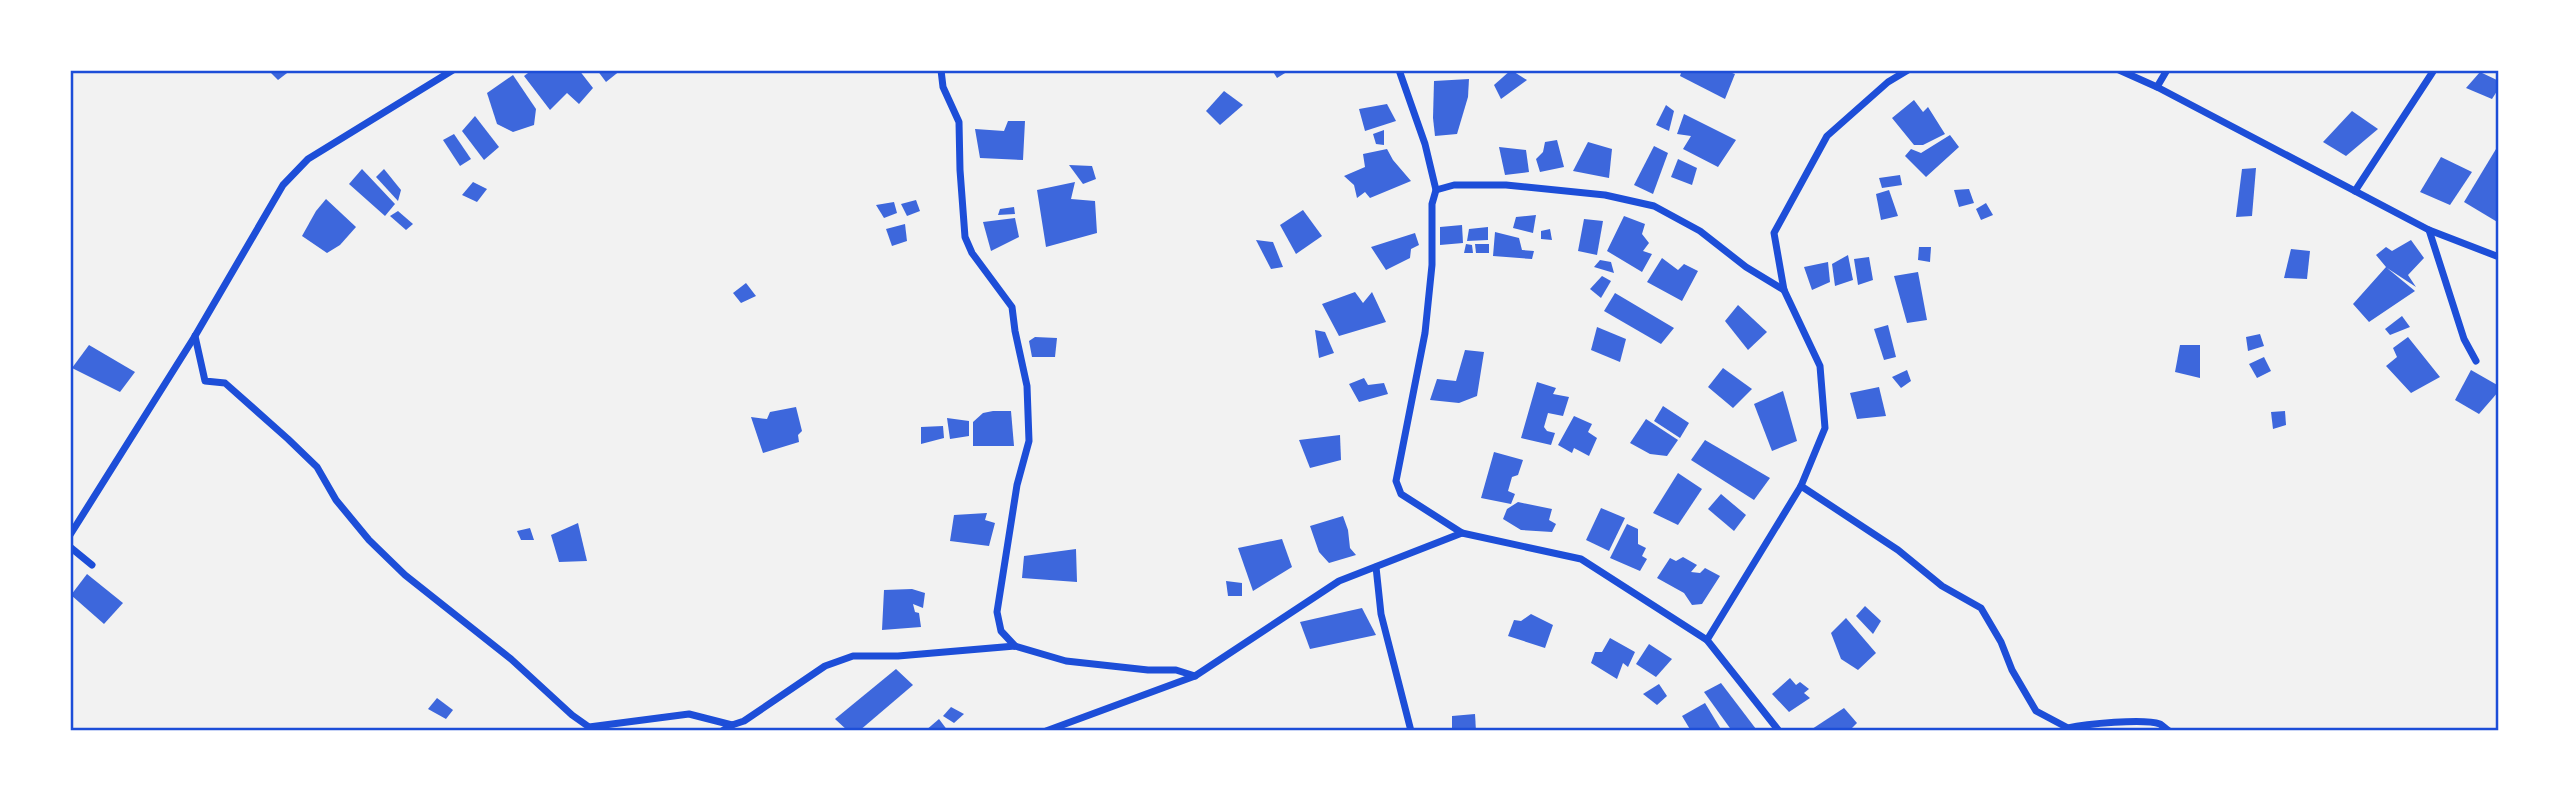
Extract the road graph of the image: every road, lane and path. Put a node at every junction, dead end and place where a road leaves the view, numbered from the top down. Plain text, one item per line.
1 (453, 70) edge
2 (941, 70) edge
3 (1399, 70) edge
4 (1908, 70) edge
5 (2119, 70) edge
6 (2166, 70) edge
7 (2434, 70) edge
8 (2158, 87) junction
9 (1436, 190) junction
10 (2355, 191) junction
11 (2429, 230) junction
12 (2499, 257) edge
13 (1784, 289) junction
14 (195, 336) junction
15 (2476, 361) dead end
16 (1801, 486) junction
17 (1462, 533) junction
18 (70, 535) edge
19 (70, 547) edge
20 (92, 565) dead end
21 (1376, 567) junction
22 (1707, 640) junction
23 (1015, 646) junction
24 (1195, 676) junction
25 (732, 725) junction
26 (591, 729) edge
27 (722, 731) edge
28 (1046, 731) edge
29 (1411, 731) edge
30 (1779, 731) edge
31 (2169, 731) edge

1 - 14 street
2 - 23 street
3 - 9 street
4 - 13 street
5 - 8 street
6 - 8 street
7 - 10 street
8 - 10 street
9 - 13 street
9 - 17 street
10 - 11 street
11 - 12 street
11 - 15 street
13 - 16 street
14 - 18 street
14 - 26 street
16 - 22 street
16 - 31 street
17 - 21 street
17 - 22 street
19 - 20 street
21 - 24 street
21 - 29 street
22 - 30 street
23 - 24 street
23 - 25 street
24 - 28 street
25 - 26 street
25 - 27 street

